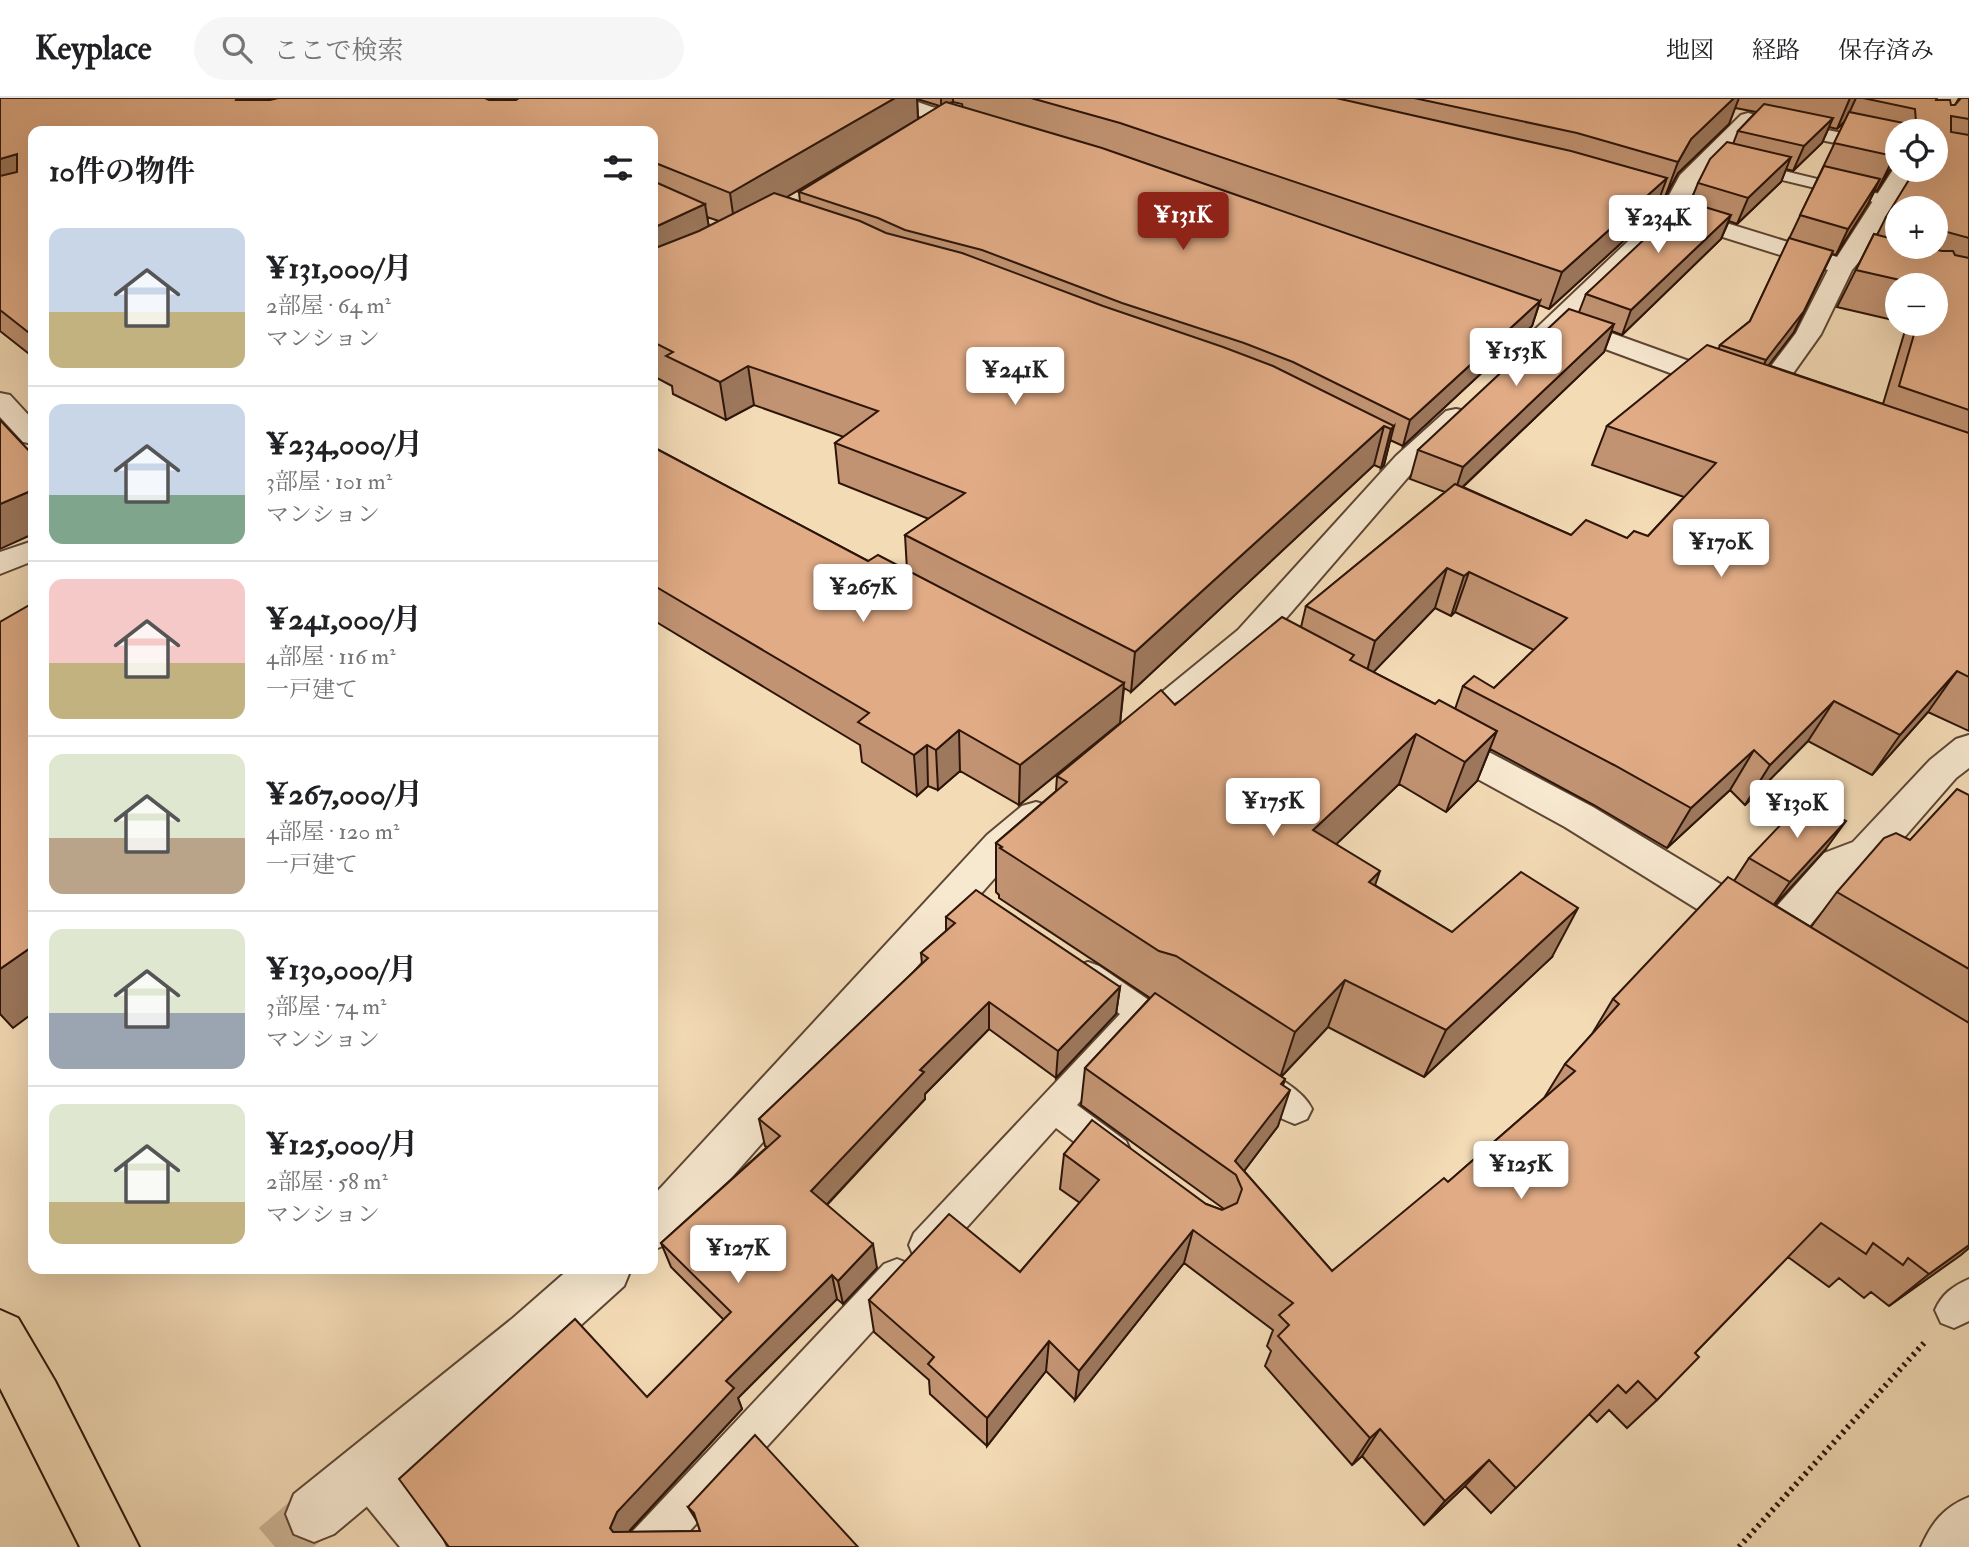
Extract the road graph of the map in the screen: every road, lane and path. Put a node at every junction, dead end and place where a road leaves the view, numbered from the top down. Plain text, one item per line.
1 (888, 98) edge
2 (970, 103) dead end
3 (1723, 114) edge
4 (942, 116) junction
5 (1748, 119) junction
6 (998, 130) edge
7 (913, 132) edge
8 (1885, 148) edge
9 (1707, 158) junction
10 (1885, 200) edge
11 (1885, 202) edge
12 (1664, 208) junction
13 (1846, 263) junction
14 (1877, 265) edge
15 (1532, 313) edge
16 (1558, 322) junction
17 (1517, 360) edge
18 (1477, 397) edge
19 (0, 401) edge
20 (28, 431) edge
21 (28, 552) edge
22 (0, 564) edge
23 (1408, 724) edge
24 (1969, 748) edge
25 (1097, 765) edge
26 (1065, 792) edge
27 (1063, 958) edge
28 (1231, 1066) edge
29 (1055, 1107) junction
30 (1295, 1109) dead end
31 (1144, 1174) edge
32 (658, 1222) edge
33 (600, 1274) edge
34 (1962, 1304) edge
35 (0, 1336) edge
36 (364, 1472) junction
37 (314, 1514) tunnel mouth
38 (1969, 1525) edge
39 (667, 1540) edge
40 (110, 1547) edge
41 (425, 1547) edge
42 (1739, 1547) edge
43 (1950, 1547) edge

1 - 4 street
2 - 4 street
3 - 5 street
4 - 6 street
4 - 7 street
5 - 8 street
5 - 9 street
9 - 10 lane
9 - 12 street
11 - 13 street
12 - 13 street
12 - 16 street
13 - 14 street
13 - 16 street
15 - 16 street
16 - 17 street
18 - 25 street
19 - 20 street
21 - 22 street
23 - 24 street
26 - 32 street
27 - 29 lane
28 - 30 lane
29 - 31 lane
29 - 39 lane
33 - 36 street
34 - 42 path
35 - 40 main road
36 - 37 street
36 - 41 lane
38 - 43 street

